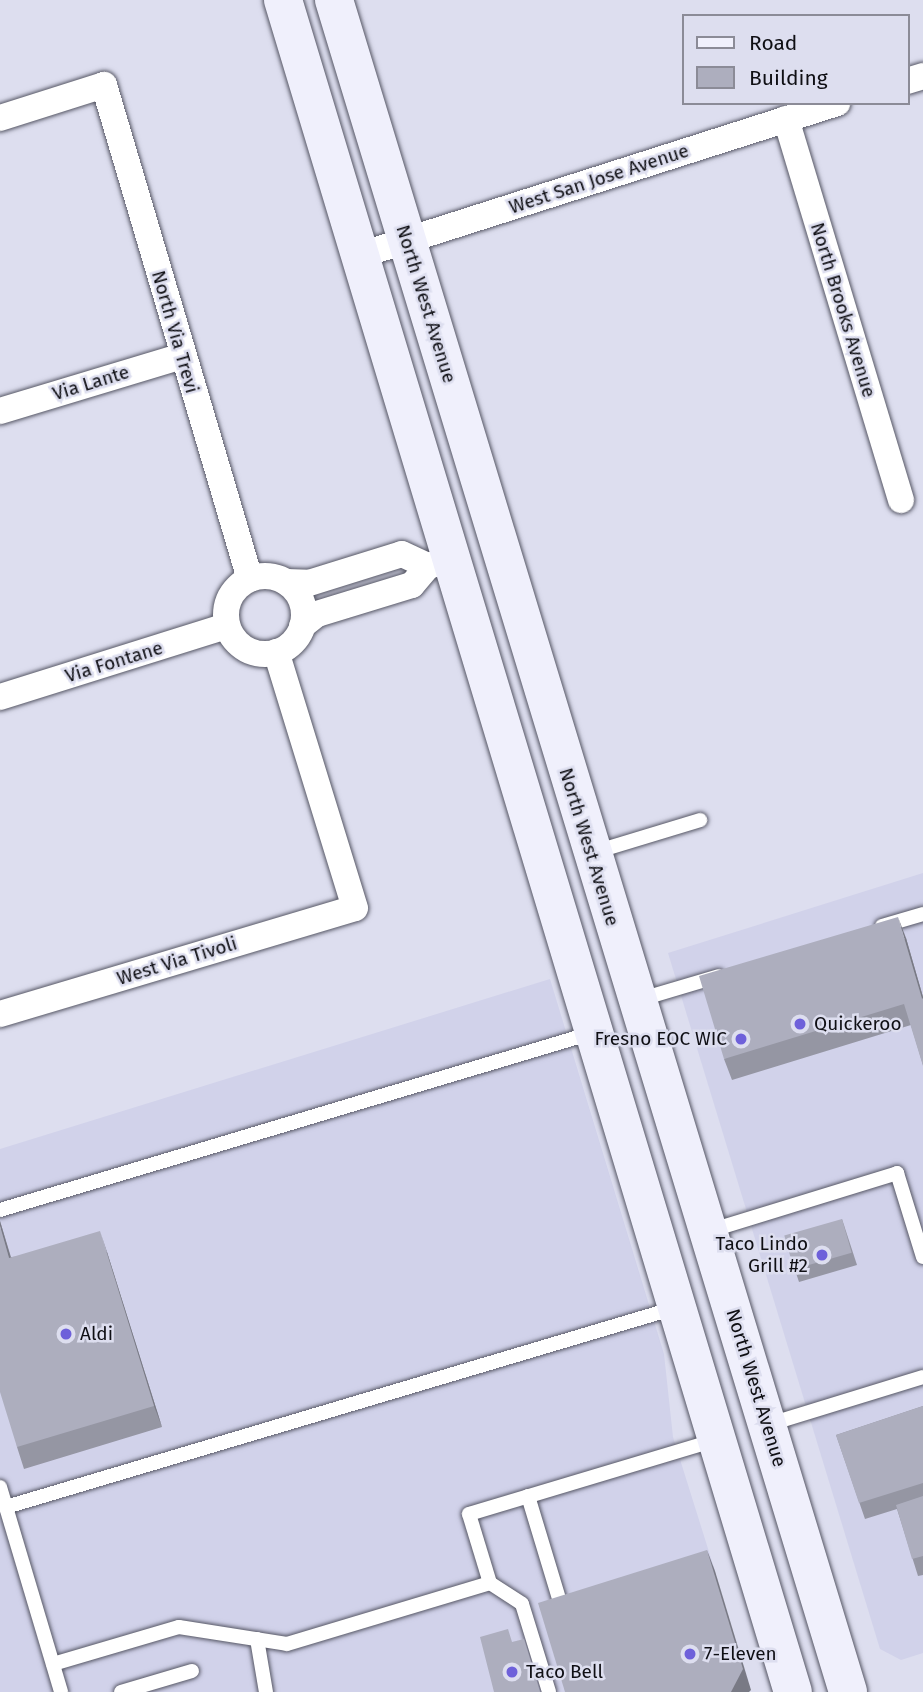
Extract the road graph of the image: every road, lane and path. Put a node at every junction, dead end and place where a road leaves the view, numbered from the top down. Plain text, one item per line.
1 (283, 0) edge
2 (334, 0) edge
3 (831, 105) edge
4 (0, 118) edge
5 (786, 119) junction
6 (407, 240) junction
7 (361, 255) junction
8 (181, 356) junction
9 (0, 411) edge
10 (901, 500) dead end
11 (377, 561) junction
12 (441, 562) junction
13 (250, 579) junction
14 (286, 582) junction
15 (387, 593) junction
16 (227, 626) junction
17 (302, 626) junction
18 (276, 652) junction
19 (0, 697) edge
20 (574, 799) junction
21 (700, 820) dead end
22 (591, 854) junction
23 (923, 914) edge
24 (871, 929) edge
25 (741, 969) edge
26 (637, 1001) junction
27 (0, 1014) edge
28 (597, 1031) junction
29 (0, 1210) edge
30 (709, 1231) junction
31 (923, 1257) edge
32 (676, 1307) junction
33 (923, 1377) edge
34 (767, 1424) junction
35 (718, 1440) junction
36 (0, 1487) edge
37 (528, 1496) junction
38 (6, 1507) junction
39 (490, 1583) junction
40 (570, 1634) edge
41 (257, 1639) junction
42 (53, 1664) junction
43 (192, 1671) dead end
44 (61, 1692) edge
45 (121, 1692) edge
46 (266, 1692) edge
47 (550, 1692) edge
48 (793, 1692) edge
49 (848, 1692) edge

1 - 7 main road
2 - 6 main road, North West Avenue
3 - 5 street, West San Jose Avenue
4 - 8 street, North Via Trevi
5 - 6 street, West San Jose Avenue
5 - 10 street, North Brooks Avenue
6 - 7 street, West San Jose Avenue
6 - 20 main road, North West Avenue
7 - 12 main road
8 - 9 street, Via Lante
8 - 13 street, North Via Trevi
11 - 12 street
11 - 14 street
11 - 15 street
12 - 15 street
12 - 20 main road
12 - 28 main road
13 - 14 street
13 - 16 street
14 - 17 street
15 - 17 street
16 - 18 street
16 - 19 street, Via Fontane
17 - 18 street
18 - 27 street, West Via Tivoli
20 - 22 main road, North West Avenue
21 - 22 lane
22 - 26 main road, North West Avenue
23 - 24 lane
25 - 26 lane
26 - 30 main road, North West Avenue
28 - 29 lane
28 - 30 main road
28 - 32 main road
30 - 31 lane
30 - 34 main road, North West Avenue
32 - 35 main road
32 - 38 lane
33 - 34 lane
34 - 49 main road, North West Avenue
35 - 37 lane
35 - 48 main road
36 - 38 lane
37 - 39 lane
37 - 40 lane
38 - 42 lane
39 - 41 lane
39 - 47 lane
41 - 42 lane
41 - 46 lane
42 - 44 lane
43 - 45 lane

